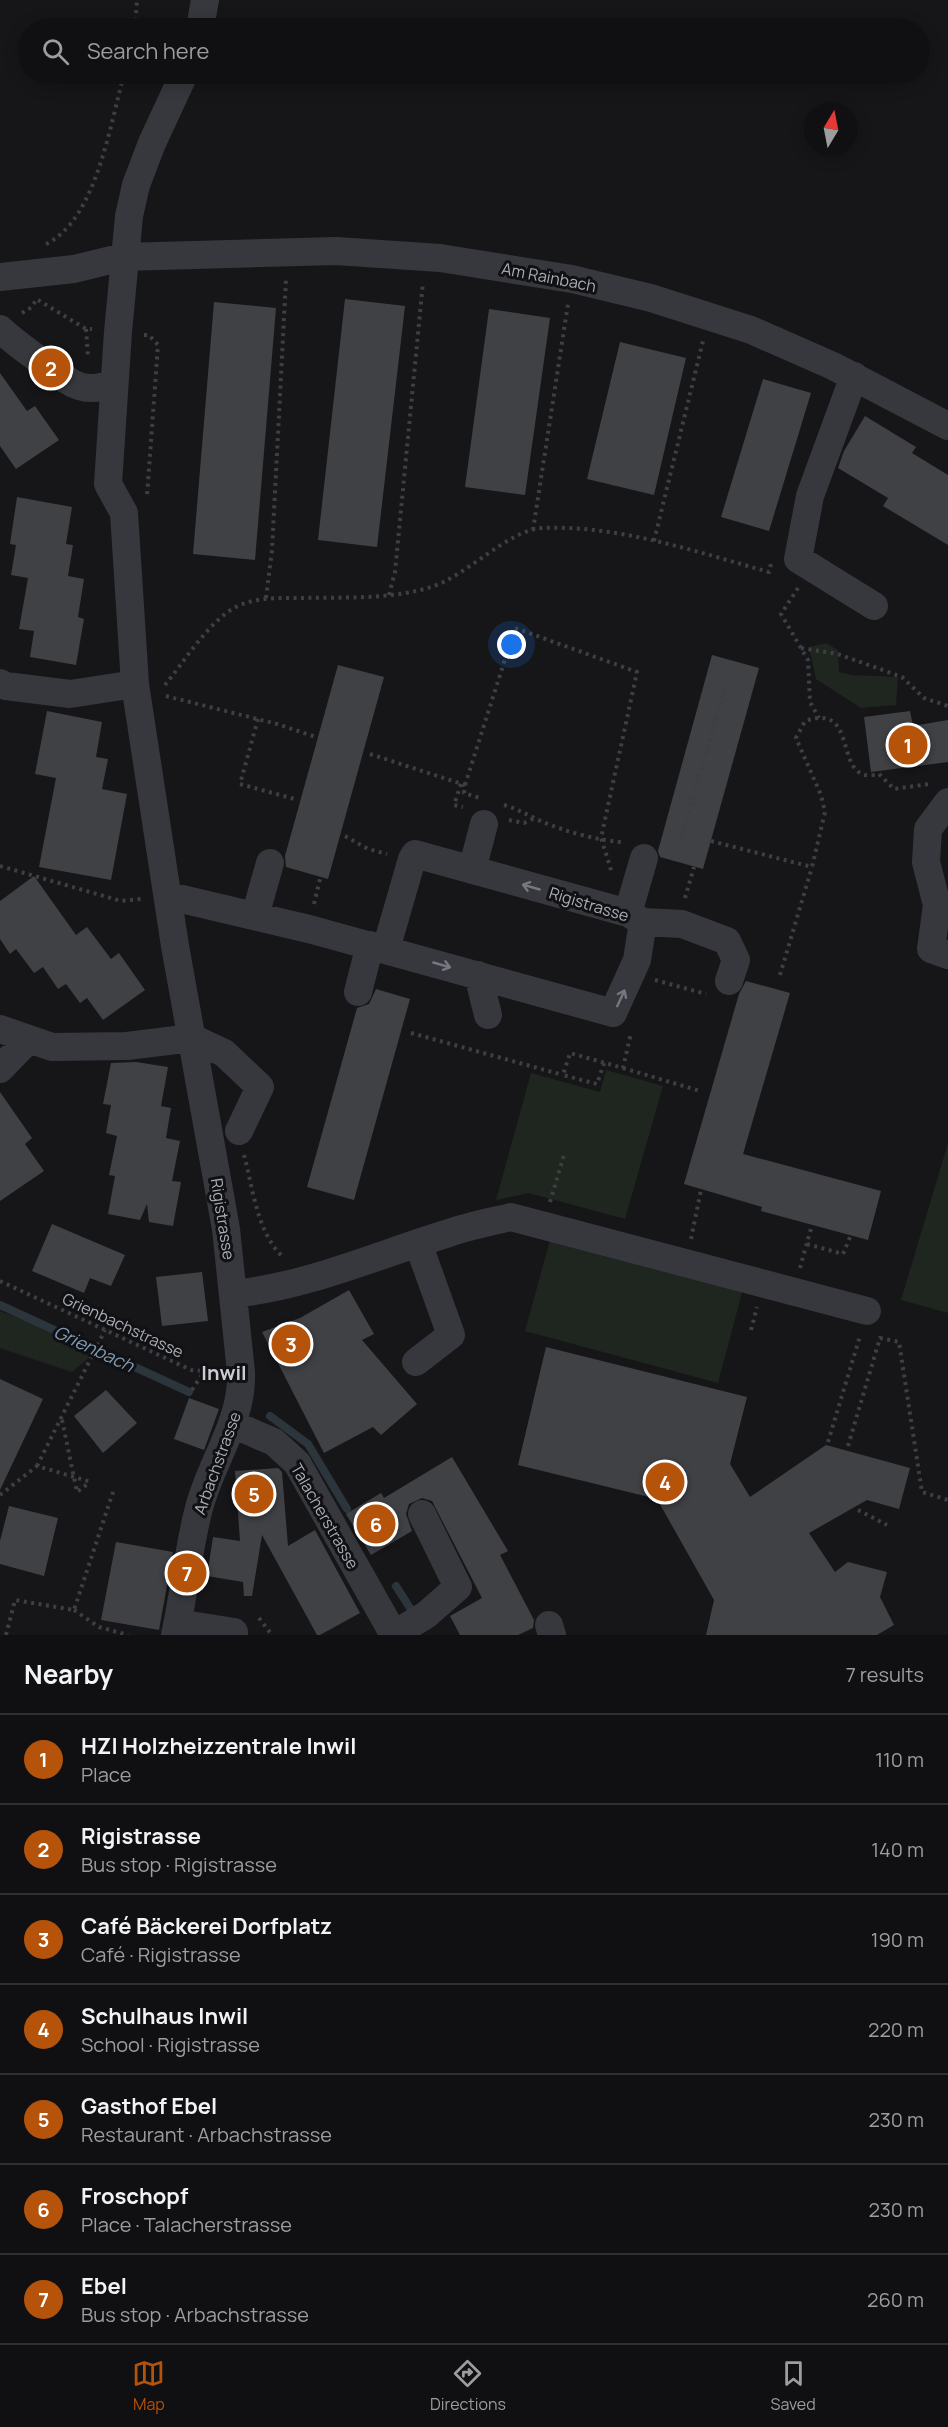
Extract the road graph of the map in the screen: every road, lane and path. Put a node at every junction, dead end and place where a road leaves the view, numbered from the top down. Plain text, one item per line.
1 (137, 0) edge
2 (205, 0) edge
3 (136, 18) edge
4 (202, 18) edge
5 (121, 84) edge
6 (180, 84) edge
7 (42, 245) dead end
8 (287, 251) junction
9 (123, 257) junction
10 (425, 257) junction
11 (0, 277) edge
12 (572, 279) junction
13 (709, 317) junction
14 (0, 329) edge
15 (86, 329) dead end
16 (118, 332) junction
17 (89, 363) dead end
18 (854, 376) junction
19 (114, 383) junction
20 (948, 426) edge
21 (147, 502) dead end
22 (533, 530) junction
23 (654, 541) junction
24 (772, 561) dead end
25 (810, 567) junction
26 (389, 596) junction
27 (266, 598) junction
28 (874, 606) dead end
29 (801, 648) junction
30 (163, 675) dead end
31 (0, 683) edge
32 (135, 684) junction
33 (165, 685) junction
34 (726, 685) dead end
35 (166, 696) junction
36 (948, 706) edge
37 (167, 708) dead end
38 (819, 718) junction
39 (258, 719) junction
40 (316, 737) dead end
41 (370, 754) dead end
42 (463, 784) junction
43 (943, 792) edge
44 (298, 801) dead end
45 (454, 805) dead end
46 (490, 809) junction
47 (535, 818) junction
48 (524, 824) dead end
49 (345, 836) dead end
50 (600, 838) junction
51 (711, 841) dead end
52 (680, 842) dead end
53 (639, 850) joint
54 (386, 854) dead end
55 (270, 863) dead end
56 (0, 866) edge
57 (608, 866) dead end
58 (694, 867) dead end
59 (812, 867) junction
60 (472, 870) junction
61 (320, 879) dead end
62 (686, 891) dead end
63 (169, 896) junction
64 (315, 903) dead end
65 (255, 916) junction
66 (635, 918) junction
67 (378, 947) junction
68 (948, 955) edge
69 (780, 975) dead end
70 (729, 981) dead end
71 (669, 984) dead end
72 (692, 990) dead end
73 (358, 992) dead end
74 (0, 1029) edge
75 (411, 1033) dead end
76 (631, 1033) dead end
77 (192, 1038) junction
78 (28, 1040) junction
79 (604, 1063) junction
80 (623, 1068) junction
81 (0, 1069) edge
82 (564, 1075) junction
83 (700, 1091) dead end
84 (239, 1131) joint
85 (564, 1155) dead end
86 (702, 1185) dead end
87 (812, 1225) dead end
88 (543, 1226) junction
89 (851, 1235) dead end
90 (418, 1243) junction
91 (807, 1244) junction
92 (685, 1263) junction
93 (309, 1280) junction
94 (0, 1281) edge
95 (794, 1292) junction
96 (233, 1294) junction
97 (867, 1311) joint
98 (756, 1313) dead end
99 (105, 1330) junction
100 (751, 1330) dead end
101 (416, 1362) dead end
102 (203, 1373) junction
103 (192, 1390) dead end
104 (238, 1398) junction
105 (62, 1418) junction
106 (828, 1442) dead end
107 (848, 1446) dead end
108 (38, 1466) junction
109 (74, 1476) junction
110 (114, 1489) dead end
111 (0, 1495) edge
112 (948, 1500) edge
113 (858, 1510) dead end
114 (422, 1514) dead end
115 (887, 1525) dead end
116 (74, 1610) junction
117 (213, 1612) dead end
118 (178, 1621) edge
119 (403, 1629) edge
120 (234, 1632) dead end
121 (6, 1635) edge
122 (128, 1635) edge

1 - 3 path
2 - 4 street
5 - 7 path
6 - 9 street, Rigistrasse
8 - 9 street, Am Rainbach
8 - 10 street, Am Rainbach
8 - 27 path
9 - 11 street, Am Rainbach
9 - 16 street, Rigistrasse
10 - 12 street, Am Rainbach
10 - 26 path
12 - 13 street, Am Rainbach
12 - 22 path
13 - 18 street, Am Rainbach
13 - 23 path
14 - 19 street
15 - 17 path
16 - 19 street, Rigistrasse
16 - 21 path
18 - 20 street, Am Rainbach
18 - 25 street
19 - 32 street, Rigistrasse
22 - 23 path
22 - 26 path
23 - 24 path
25 - 28 street
25 - 29 path
26 - 27 path
27 - 33 path
29 - 36 path
29 - 38 path
30 - 33 path
31 - 32 street
32 - 63 street, Rigistrasse
33 - 35 path
34 - 52 path
35 - 37 path
35 - 39 path
38 - 43 path
38 - 59 path
39 - 40 path
39 - 44 path
41 - 42 path
42 - 45 path
42 - 46 path
42 - 50 path
43 - 68 street
46 - 47 path
46 - 60 street
47 - 48 path
47 - 50 path
49 - 54 path
50 - 53 path
50 - 57 path
51 - 59 path
53 - 66 street
55 - 65 street
56 - 63 path
58 - 62 path
59 - 69 path
66 -> 60 street, Rigistrasse
60 - 67 street, Rigistrasse
61 - 64 path
63 - 65 street, Rigistrasse
63 - 77 street, Rigistrasse
65 - 67 street, Rigistrasse
67 -> 66 street, Rigistrasse
66 - 70 street
67 - 73 street
71 - 72 path
74 - 78 street
75 - 82 path
76 - 80 path
77 - 78 street
77 - 84 street
77 - 96 street, Rigistrasse
78 - 81 street
79 - 80 path
79 - 82 path
79 - 82 path
80 - 83 path
84 - 93 path
85 - 88 path
86 - 92 path
87 - 91 path
88 - 90 street
88 - 92 street
89 - 91 path
90 - 93 street
90 - 101 street
91 - 95 path
92 - 95 street
93 - 96 street
94 - 99 path, Grienbachstrasse
95 - 97 street
96 - 104 street, Rigistrasse
97 - 106 path
98 - 100 path
99 - 102 path, Grienbachstrasse
99 - 105 path
102 - 103 path
102 - 104 path, Grienbachstrasse
104 - 118 street, Arbachstrasse
104 - 119 street, Talacherstrasse
105 - 108 path
105 - 109 path
107 - 112 path
108 - 109 path
108 - 111 path
109 - 109 path
110 - 116 path
113 - 115 path
114 - 119 street, Talacherstrasse
116 - 121 path
116 - 122 path
117 - 118 street
118 - 120 street

